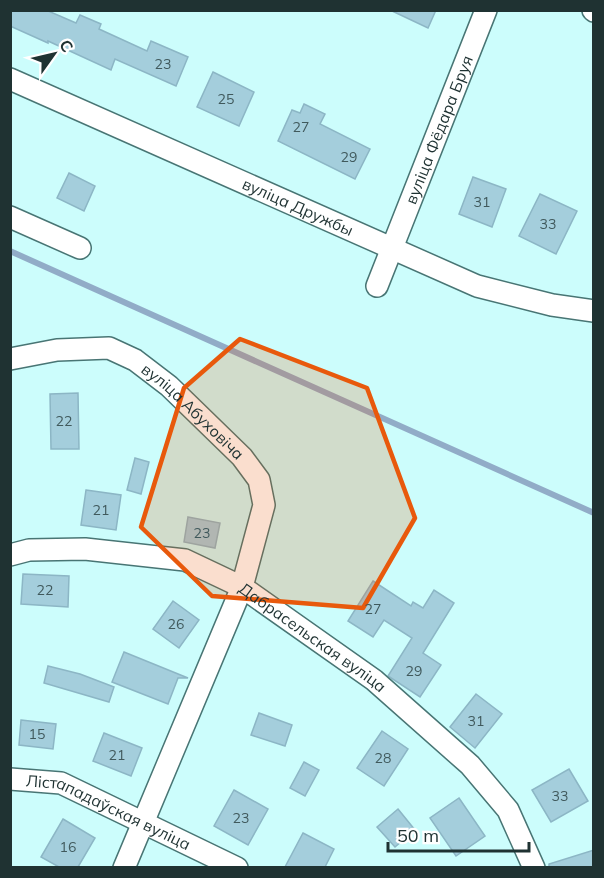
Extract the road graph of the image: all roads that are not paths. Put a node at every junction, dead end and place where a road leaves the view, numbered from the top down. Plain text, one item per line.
1 (486, 10) edge
2 (10, 79) edge
3 (10, 217) edge
4 (80, 248) dead end
5 (392, 249) junction
6 (377, 286) dead end
7 (594, 311) edge
8 (10, 359) edge
9 (10, 555) edge
10 (242, 587) junction
11 (10, 779) edge
12 (144, 822) junction
13 (124, 867) edge
14 (237, 867) edge
15 (534, 867) edge

1 - 5 street, вуліца Фёдара Бруя
2 - 5 street, вуліца Дружбы
3 - 4 street
5 - 6 street, вуліца Фёдара Бруя
5 - 7 street, вуліца Дружбы
8 - 10 street, вуліца Абуховіча
9 - 10 street, Дабрасельская вуліца
10 - 12 street, вуліца Абуховіча
10 - 15 street, Дабрасельская вуліца
11 - 12 street, Лістападаўская вуліца
12 - 13 street, вуліца Абуховіча
12 - 14 street, Лістападаўская вуліца

